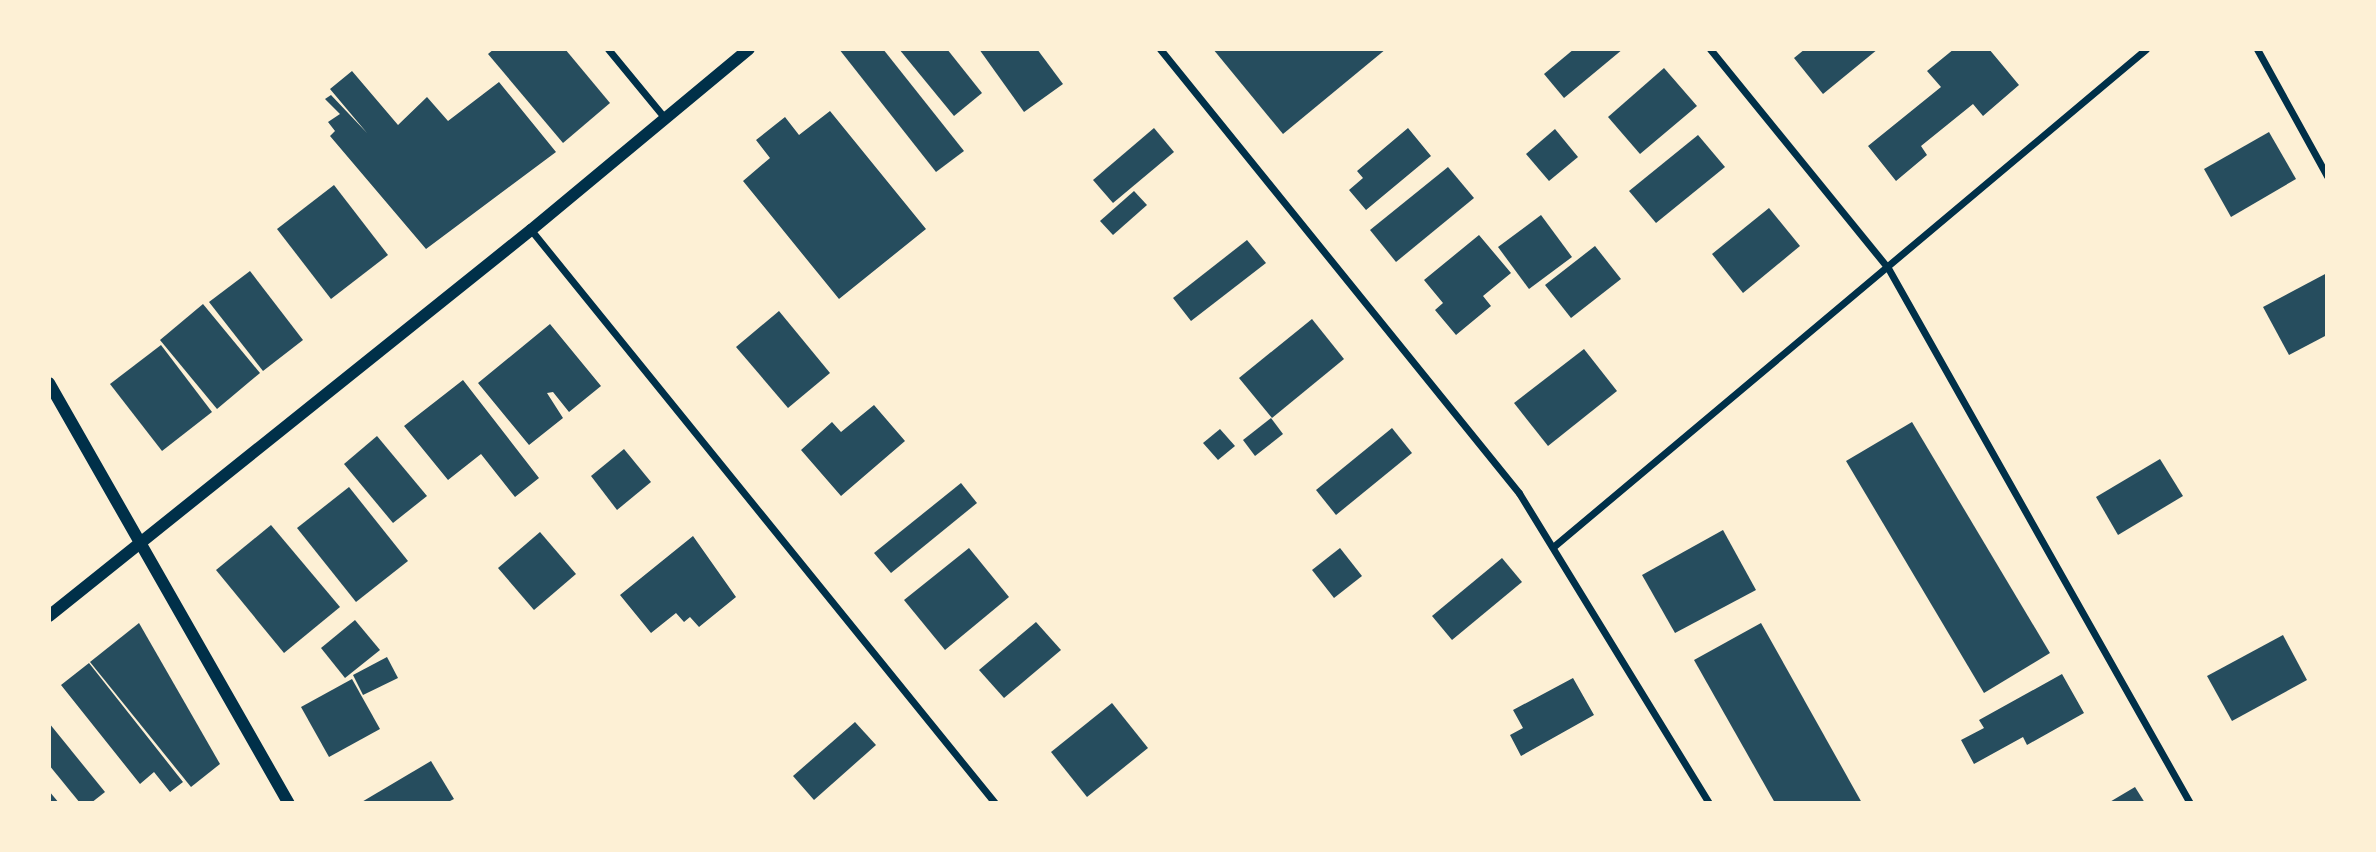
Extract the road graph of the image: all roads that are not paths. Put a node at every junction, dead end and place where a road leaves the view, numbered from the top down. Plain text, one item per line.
1 (608, 49) edge
2 (748, 49) edge
3 (1160, 49) edge
4 (1710, 49) edge
5 (2146, 49) edge
6 (2257, 49) edge
7 (664, 117) junction
8 (2327, 176) edge
9 (531, 230) junction
10 (1888, 268) junction
11 (49, 383) edge
12 (140, 541) junction
13 (1553, 547) junction
14 (49, 616) edge
15 (289, 803) edge
16 (995, 803) edge
17 (1709, 803) edge
18 (2190, 803) edge

1 - 7 street
2 - 7 street
3 - 13 street
4 - 10 street
5 - 10 street
6 - 8 street
7 - 9 street
9 - 12 street
9 - 16 street
10 - 13 street
10 - 18 street
11 - 12 street
12 - 14 street
12 - 15 street
13 - 17 street

